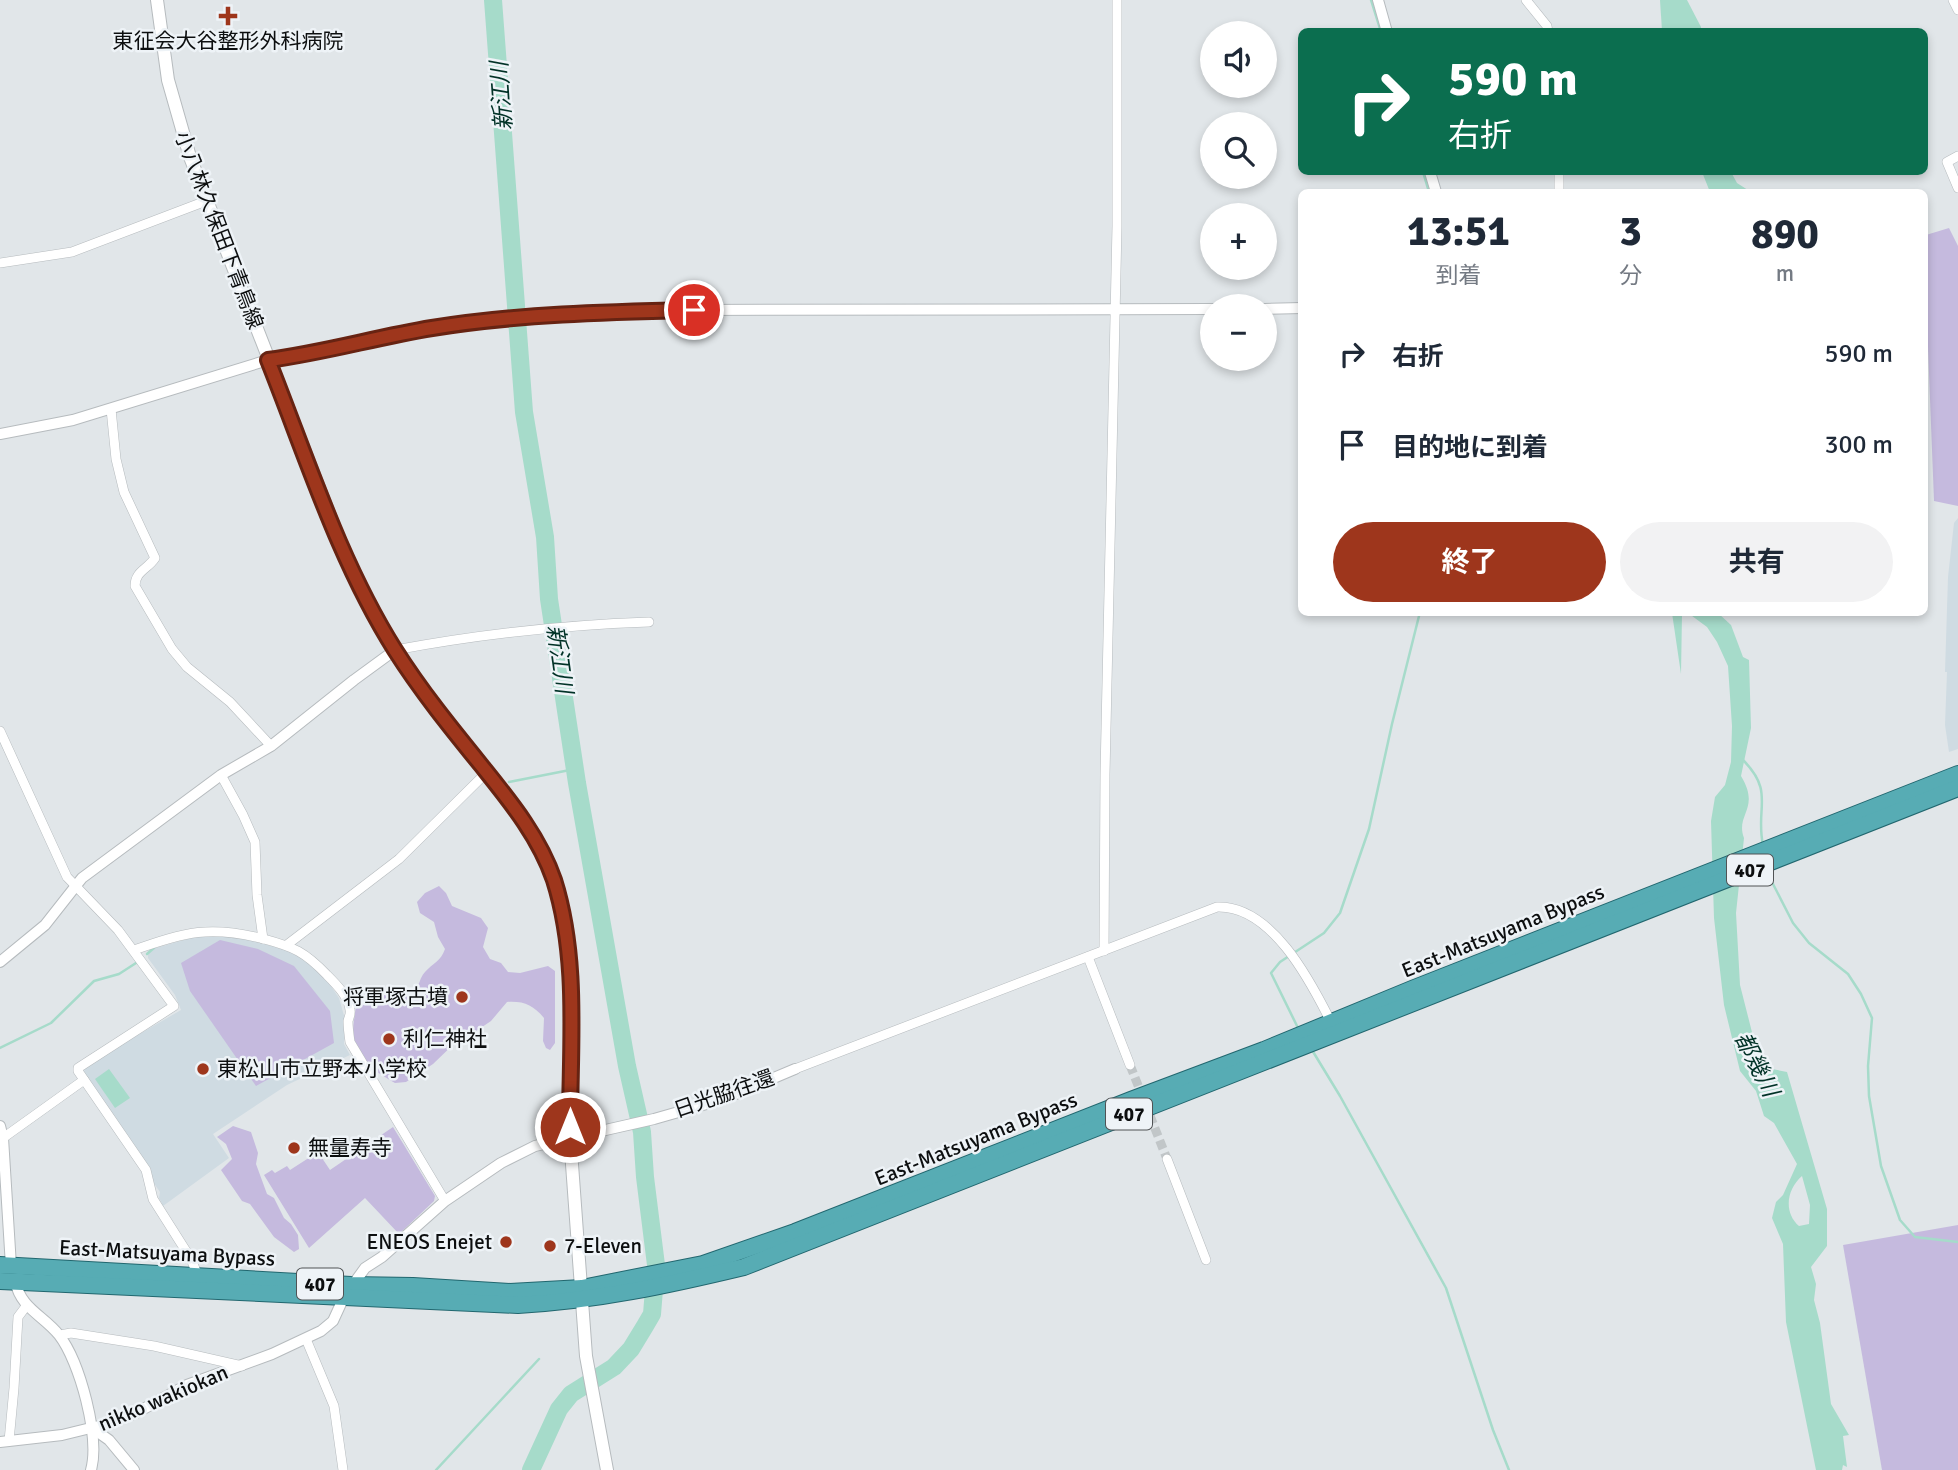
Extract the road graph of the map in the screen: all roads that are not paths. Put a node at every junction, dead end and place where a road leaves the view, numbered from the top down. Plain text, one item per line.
1 (157, 0) edge
2 (1117, 0) edge
3 (1378, 0) edge
4 (1526, 0) edge
5 (1953, 0) edge
6 (1958, 10) edge
7 (1386, 28) edge
8 (1547, 28) edge
9 (1958, 156) edge
10 (1958, 188) edge
11 (206, 201) junction
12 (0, 263) edge
13 (1298, 308) edge
14 (1200, 309) edge
15 (1277, 309) edge
16 (1115, 310) junction
17 (268, 360) junction
18 (111, 409) junction
19 (0, 434) edge
20 (649, 622) dead end
21 (396, 650) junction
22 (0, 731) edge
23 (271, 746) junction
24 (486, 772) junction
25 (1958, 774) edge
26 (221, 775) junction
27 (1958, 788) edge
28 (1916, 797) junction
29 (75, 885) junction
30 (1582, 929) junction
31 (263, 939) junction
32 (288, 944) junction
33 (134, 950) junction
34 (1104, 951) junction
35 (1088, 957) junction
36 (0, 962) edge
37 (1331, 1022) junction
38 (1130, 1065) tunnel mouth
39 (795, 1069) joint
40 (84, 1080) junction
41 (0, 1126) edge
42 (570, 1137) junction
43 (3, 1138) junction
44 (1167, 1159) tunnel mouth
45 (445, 1200) junction
46 (5, 1246) edge
47 (1206, 1260) dead end
48 (7, 1273) edge
49 (198, 1276) junction
50 (675, 1277) junction
51 (347, 1292) junction
52 (582, 1294) junction
53 (27, 1305) junction
54 (60, 1335) junction
55 (306, 1339) junction
56 (242, 1366) junction
57 (92, 1428) junction
58 (4, 1441) edge
59 (91, 1470) edge
60 (134, 1470) edge
61 (343, 1470) edge
62 (607, 1470) edge

1 - 11 main road, 小八林久保田下青鳥線
2 - 16 street
3 - 7 street
4 - 8 street
5 - 6 street
9 - 10 street
11 - 12 street
11 - 17 main road, 小八林久保田下青鳥線
13 - 15 street
14 - 16 street
16 - 17 street
16 - 34 street
17 - 18 street
17 - 21 main road, 小八林久保田下青鳥線
18 - 19 street
18 - 23 street
20 - 21 street
21 - 23 street
21 - 24 main road, 小八林久保田下青鳥線
22 - 29 street
23 - 26 street
24 - 32 street
24 - 42 main road, 小八林久保田下青鳥線
25 - 28 highway, East-Matsuyama Bypass / 407
26 - 29 street
26 - 31 street
27 - 28 highway, East-Matsuyama Bypass / 407
28 - 30 highway, East-Matsuyama Bypass / 407
29 - 33 street
29 - 36 street
30 - 37 highway, East-Matsuyama Bypass / 407
30 - 50 highway, East-Matsuyama Bypass / 407
31 - 32 street
31 - 33 street
32 - 45 street
33 - 40 street
34 - 35 street
34 - 37 street
35 - 38 street
35 - 39 street
37 - 50 highway, East-Matsuyama Bypass / 407
39 - 42 street, 日光脇往還
40 - 43 street
40 - 49 street
41 - 43 street
42 - 45 street
42 - 52 main road, 小八林久保田下青鳥線
43 - 46 street
44 - 47 street
45 - 51 street
46 - 48 street
48 - 49 highway, East-Matsuyama Bypass / 407
48 - 51 highway, East-Matsuyama Bypass / 407
48 - 53 street
49 - 51 highway, East-Matsuyama Bypass / 407
50 - 52 highway, East-Matsuyama Bypass / 407
51 - 52 highway, East-Matsuyama Bypass / 407
51 - 55 street
52 - 62 main road, 小八林久保田下青鳥線
53 - 54 street
53 - 58 street
54 - 56 street
54 - 57 street
55 - 56 street
55 - 61 street
56 - 57 street, nikko wakiokan
57 - 58 street, nikko wakiokan
57 - 59 street
57 - 60 street

